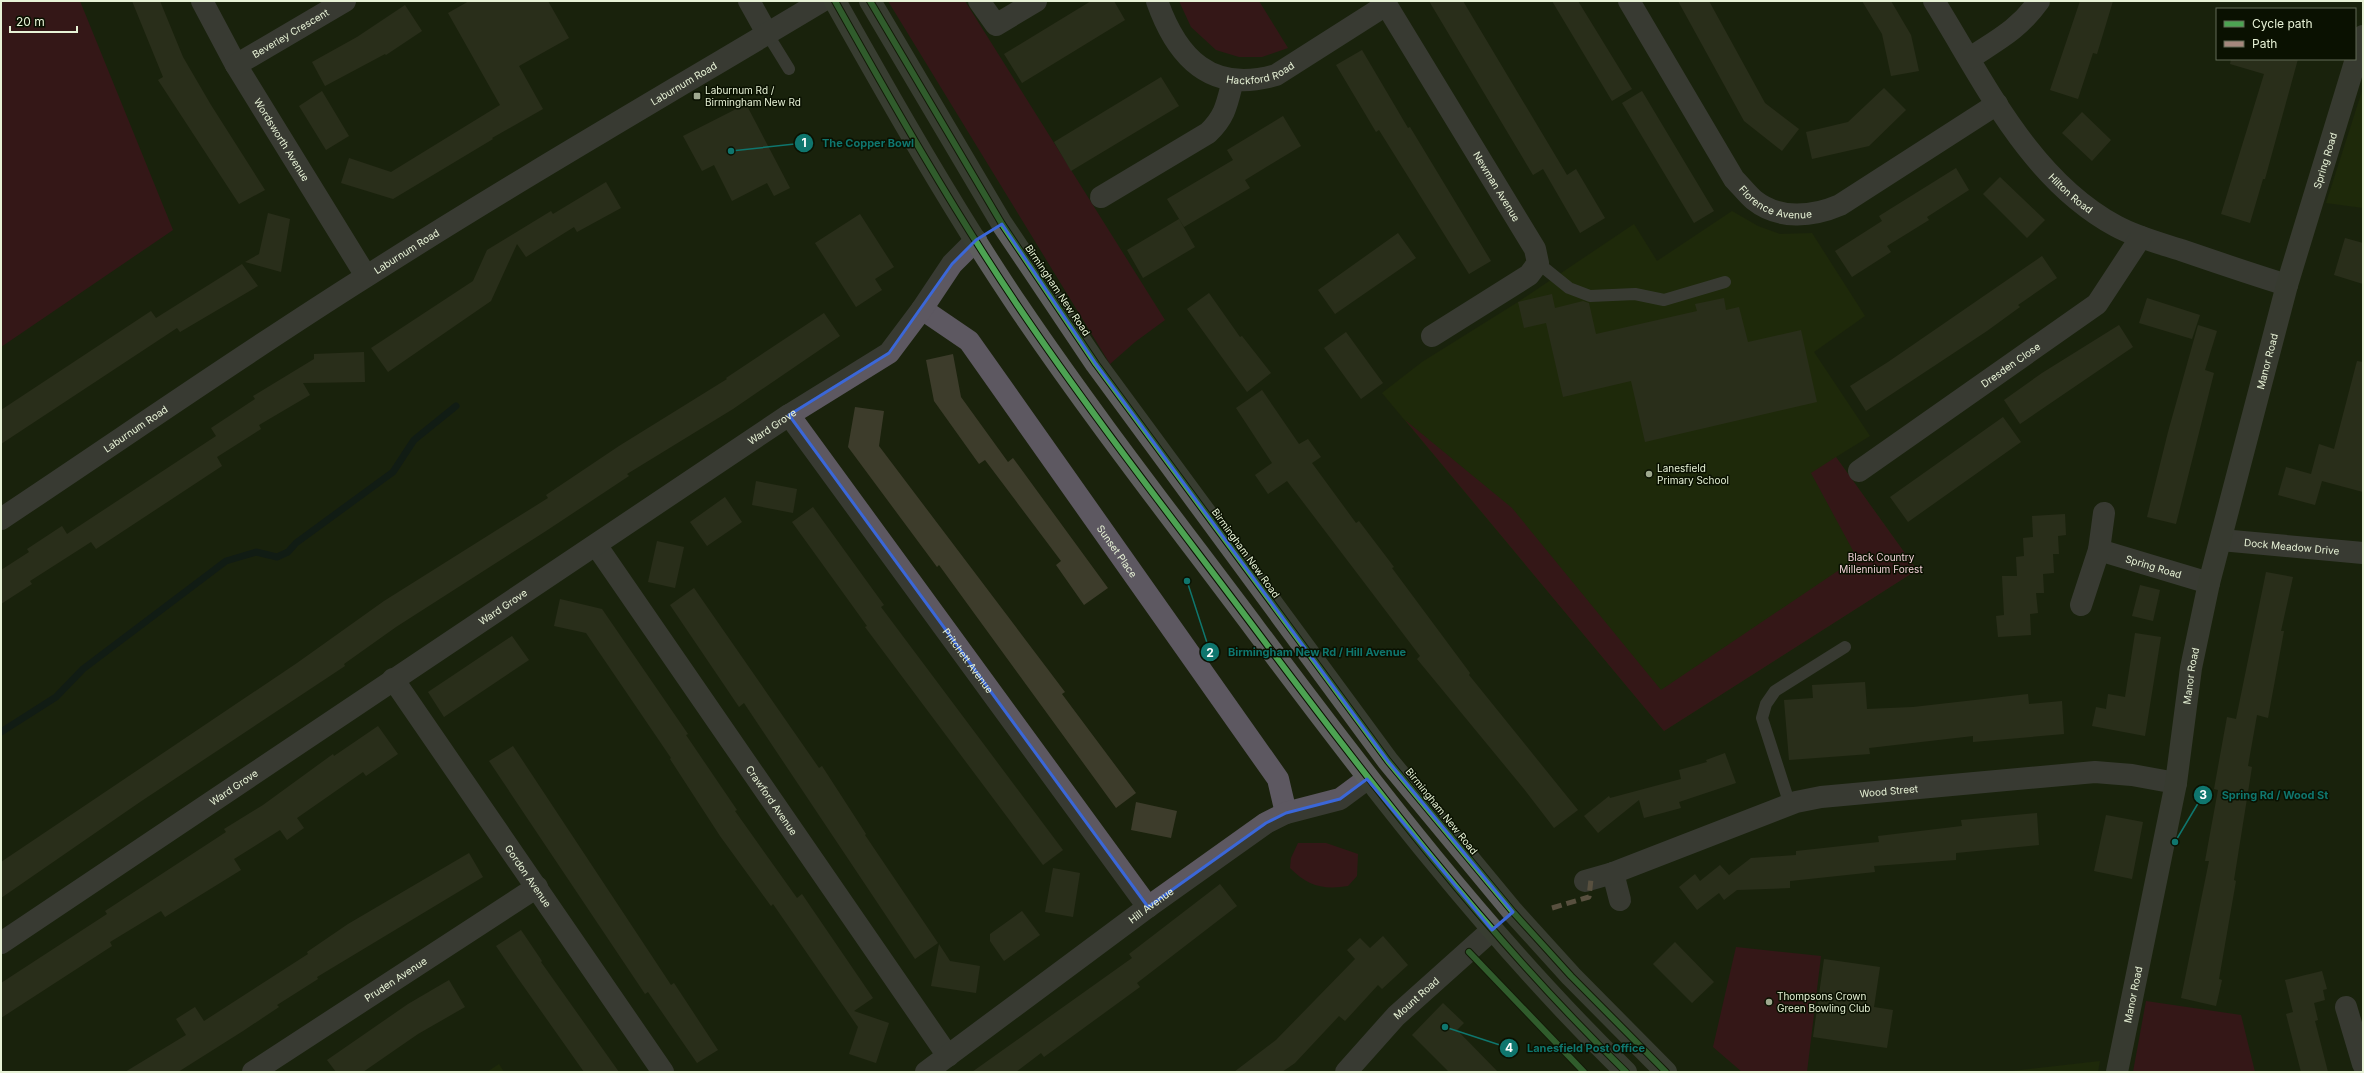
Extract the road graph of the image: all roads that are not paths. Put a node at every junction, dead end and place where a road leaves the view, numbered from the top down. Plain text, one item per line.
1 (202, 1) edge
2 (345, 1) edge
3 (749, 1) edge
4 (822, 1) edge
5 (835, 1) edge
6 (870, 1) edge
7 (979, 1) edge
8 (1036, 1) edge
9 (1157, 1) edge
10 (1629, 1) edge
11 (1934, 1) edge
12 (2039, 1) edge
13 (1385, 3) edge
14 (768, 35) junction
15 (2363, 36) edge
16 (1970, 58) junction
17 (2356, 59) edge
18 (2356, 60) edge
19 (236, 65) junction
20 (789, 69) dead end
21 (1233, 80) junction
22 (1997, 104) junction
23 (1101, 197) dead end
24 (1002, 224) junction
25 (2141, 237) junction
26 (976, 240) junction
27 (1538, 263) junction
28 (366, 276) junction
29 (1725, 282) dead end
30 (2287, 285) junction
31 (922, 309) junction
32 (1432, 336) dead end
33 (789, 414) junction
34 (1859, 471) dead end
35 (2104, 513) dead end
36 (1, 519) edge
37 (2221, 540) junction
38 (596, 545) junction
39 (2099, 550) junction
40 (2363, 553) edge
41 (2209, 583) junction
42 (2081, 605) dead end
43 (1845, 647) dead end
44 (393, 679) junction
45 (1367, 778) junction
46 (2176, 783) junction
47 (1790, 805) junction
48 (1286, 813) junction
49 (1613, 873) junction
50 (1585, 881) dead end
51 (537, 886) junction
52 (1620, 900) dead end
53 (1148, 907) junction
54 (1513, 912) junction
55 (1492, 930) junction
56 (1, 943) edge
57 (2346, 1007) dead end
58 (948, 1056) junction
59 (2362, 1058) edge
60 (253, 1072) edge
61 (663, 1072) edge
62 (926, 1072) edge
63 (1346, 1072) edge
64 (1626, 1072) edge
65 (1666, 1072) edge
66 (2117, 1072) edge

1 - 19 street, Wordsworth Avenue
2 - 19 street, Beverley Crescent
3 - 14 street
4 - 14 street, Laburnum Road
5 - 26 highway
6 - 24 highway, Birmingham New Road
7 - 8 street
9 - 21 street, Hackford Road
10 - 22 street, Florence Avenue
11 - 16 street, Hilton Road
12 - 16 street
13 - 21 street, Hackford Road
13 - 27 street, Newman Avenue
14 - 20 lane
14 - 28 street, Laburnum Road
15 - 17 main road, Spring Road
16 - 22 street, Hilton Road
18 - 30 main road, Spring Road
19 - 28 street, Wordsworth Avenue
21 - 23 street
22 - 25 street, Hilton Road
24 - 26 highway
24 - 54 highway, Birmingham New Road
25 - 30 street, Hilton Road
25 - 34 street, Dresden Close
26 - 31 street, Ward Grove
26 - 45 highway
27 - 29 lane
27 - 32 street
28 - 36 street, Laburnum Road
30 - 37 main road, Manor Road
31 - 33 street, Ward Grove
31 - 48 street, Sunset Place
33 - 38 street, Ward Grove
33 - 53 street, Pritchett Avenue
35 - 39 street
37 - 40 street, Dock Meadow Drive
37 - 41 main road, Manor Road
38 - 44 street, Ward Grove
38 - 58 street, Crawford Avenue
39 - 41 street, Spring Road
39 - 42 street
41 - 46 main road, Manor Road
43 - 47 lane
44 - 51 street, Gordon Avenue
44 - 56 street, Ward Grove
45 - 48 street, Hill Avenue
45 - 55 highway
46 - 47 street, Wood Street
46 - 66 main road, Manor Road
47 - 49 street, Wood Street
48 - 53 street, Hill Avenue
49 - 50 street, Wood Street
49 - 52 street
51 - 60 street, Pruden Avenue
51 - 61 street, Gordon Avenue
53 - 58 street, Hill Avenue
54 - 55 highway
54 - 65 highway, Birmingham New Road
55 - 63 street, Mount Road
55 - 64 highway
57 - 59 street
58 - 62 street, Hill Avenue

